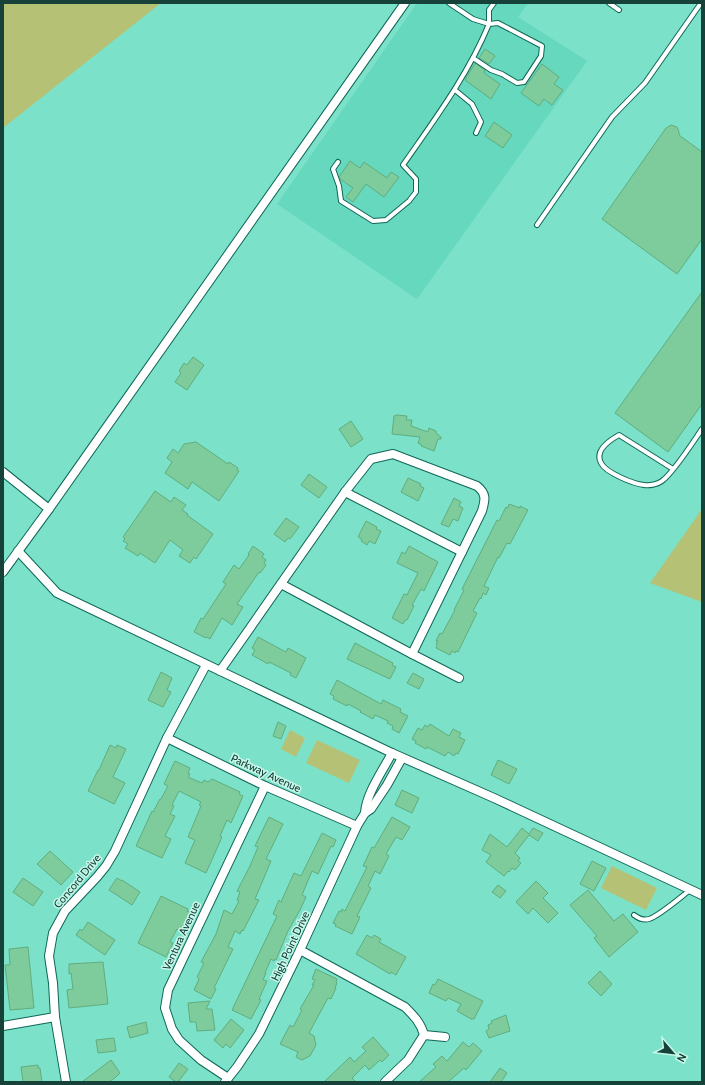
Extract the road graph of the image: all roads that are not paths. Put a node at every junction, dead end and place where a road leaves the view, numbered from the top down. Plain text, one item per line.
1 (405, 3) edge
2 (449, 3) edge
3 (494, 3) edge
4 (609, 3) edge
5 (701, 3) edge
6 (619, 10) dead end
7 (489, 24) junction
8 (473, 58) junction
9 (455, 90) junction
10 (476, 132) dead end
11 (338, 162) dead end
12 (537, 225) dead end
13 (702, 429) edge
14 (673, 469) junction
15 (3, 472) edge
16 (345, 492) junction
17 (49, 509) junction
18 (18, 551) junction
19 (462, 552) junction
20 (3, 572) edge
21 (281, 584) junction
22 (412, 654) junction
23 (206, 665) junction
24 (220, 671) junction
25 (459, 678) dead end
26 (167, 738) junction
27 (392, 753) junction
28 (402, 758) junction
29 (265, 786) junction
30 (365, 814) junction
31 (357, 826) junction
32 (691, 889) junction
33 (702, 895) edge
34 (634, 915) dead end
35 (300, 950) junction
36 (55, 1018) junction
37 (3, 1026) edge
38 (424, 1035) junction
39 (445, 1037) dead end
40 (227, 1080) edge
41 (66, 1082) edge
42 (386, 1082) edge

1 - 17 street
2 - 7 lane
3 - 7 lane
4 - 6 lane
5 - 12 lane
7 - 8 lane
7 - 8 lane
8 - 9 lane
9 - 10 lane
9 - 11 lane
13 - 14 lane
14 - 14 lane
15 - 17 street
16 - 19 street
16 - 19 street
16 - 21 street
17 - 18 street
18 - 20 street
18 - 23 street
19 - 22 street
21 - 22 street
21 - 24 street
22 - 25 street
23 - 24 street
23 - 26 street, Concord Drive
24 - 27 street
26 - 29 street, Parkway Avenue
26 - 36 street, Concord Drive
27 - 28 street
27 - 30 street, High Point Drive
28 - 30 street, High Point Drive
28 - 32 street
29 - 31 street, Parkway Avenue
29 - 40 street, Ventura Avenue
30 - 31 street, High Point Drive
31 - 35 street, High Point Drive
32 - 33 street
32 - 34 lane
35 - 38 street
35 - 40 street, High Point Drive
36 - 37 street
36 - 41 street, Concord Drive
38 - 39 street
38 - 42 street

